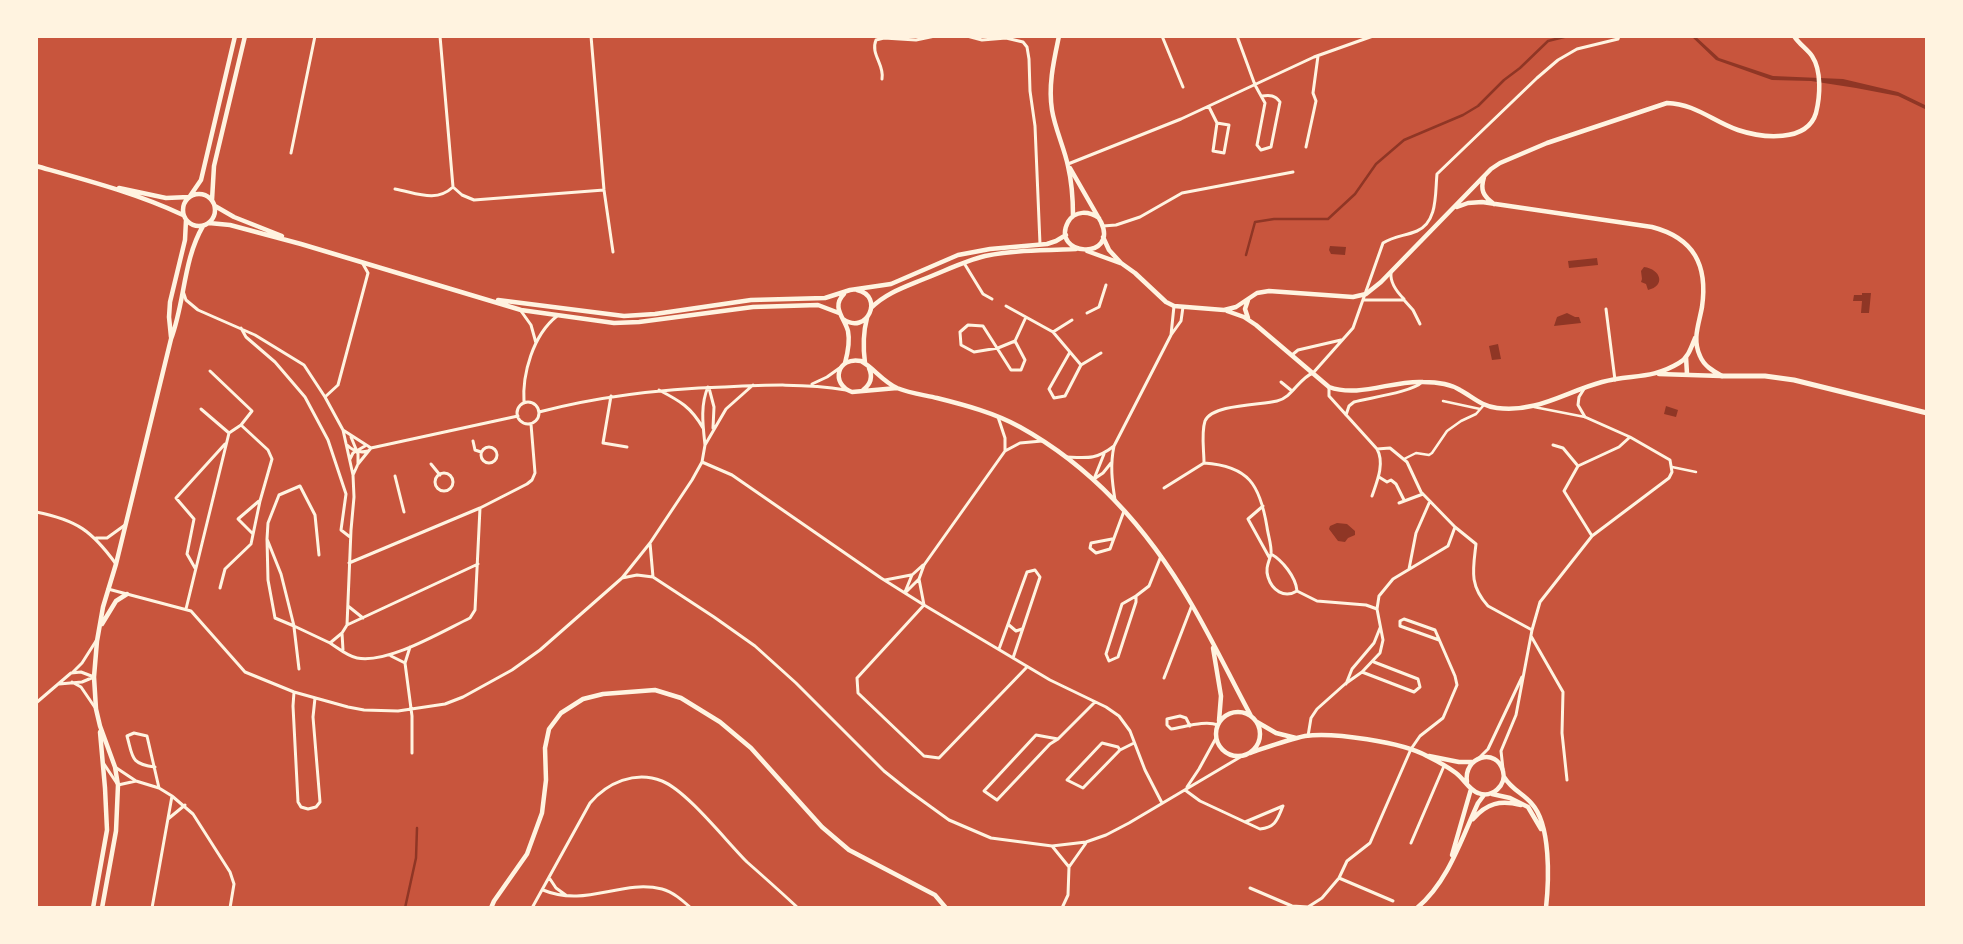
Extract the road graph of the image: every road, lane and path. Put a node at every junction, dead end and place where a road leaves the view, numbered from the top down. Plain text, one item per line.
1 (235, 36) edge
2 (244, 36) edge
3 (315, 36) edge
4 (440, 36) edge
5 (591, 36) edge
6 (935, 36) edge
7 (967, 36) edge
8 (1059, 36) edge
9 (1162, 36) edge
10 (1238, 36) edge
11 (1373, 36) edge
12 (1794, 36) edge
13 (1619, 38) edge
14 (1318, 56) junction
15 (882, 79) dead end
16 (1255, 85) junction
17 (1183, 87) dead end
18 (1262, 96) junction
19 (1209, 107) junction
20 (1217, 123) junction
21 (1306, 147) dead end
22 (291, 153) dead end
23 (1068, 164) junction
24 (36, 166) edge
25 (1293, 172) dead end
26 (1484, 176) junction
27 (98, 184) junction
28 (453, 187) junction
29 (395, 189) dead end
30 (604, 190) junction
31 (189, 197) junction
32 (212, 200) junction
33 (1495, 205) junction
34 (215, 206) junction
35 (1456, 208) junction
36 (183, 215) junction
37 (1073, 216) junction
38 (1099, 218) junction
39 (186, 220) junction
40 (209, 223) junction
41 (203, 226) junction
42 (1103, 226) junction
43 (1066, 235) junction
44 (1103, 237) junction
45 (301, 244) junction
46 (1040, 244) junction
47 (1076, 249) junction
48 (1086, 250) junction
49 (613, 252) dead end
50 (964, 263) junction
51 (1121, 263) junction
52 (362, 264) junction
53 (1391, 273) junction
54 (1106, 285) dead end
55 (183, 290) junction
56 (856, 290) junction
57 (845, 292) junction
58 (1366, 294) junction
59 (1250, 297) junction
60 (992, 299) dead end
61 (490, 300) junction
62 (1364, 300) junction
63 (1404, 300) junction
64 (1006, 306) dead end
65 (1174, 306) junction
66 (1183, 307) junction
67 (871, 308) junction
68 (1606, 309) dead end
69 (521, 310) junction
70 (1224, 310) junction
71 (1087, 313) dead end
72 (557, 316) junction
73 (841, 316) junction
74 (1026, 317) junction
75 (867, 318) junction
76 (1072, 320) dead end
77 (1248, 320) junction
78 (1420, 324) dead end
79 (241, 328) junction
80 (1053, 332) junction
81 (1171, 336) junction
82 (171, 338) junction
83 (1695, 338) junction
84 (1342, 340) junction
85 (1015, 341) junction
86 (536, 344) junction
87 (998, 348) junction
88 (1070, 352) junction
89 (1101, 353) dead end
90 (1292, 355) junction
91 (1686, 357) junction
92 (843, 365) junction
93 (867, 365) junction
94 (1081, 365) junction
95 (210, 371) dead end
96 (1313, 373) junction
97 (1655, 374) junction
98 (1687, 374) junction
99 (1722, 376) junction
100 (1615, 380) junction
101 (1281, 382) dead end
102 (1422, 382) junction
103 (753, 385) junction
104 (809, 385) junction
105 (708, 387) junction
106 (1329, 387) junction
107 (897, 388) junction
108 (1584, 388) junction
109 (658, 390) junction
110 (847, 390) junction
111 (862, 390) junction
112 (1292, 391) junction
113 (611, 396) junction
114 (325, 397) junction
115 (1443, 400) dead end
116 (524, 403) junction
117 (1481, 407) junction
118 (1533, 407) junction
119 (201, 409) dead end
120 (539, 412) junction
121 (1927, 413) edge
122 (1346, 415) junction
123 (518, 416) junction
124 (998, 417) junction
125 (1585, 417) junction
126 (531, 424) junction
127 (241, 425) junction
128 (703, 428) junction
129 (714, 429) junction
130 (343, 430) junction
131 (229, 432) junction
132 (350, 436) junction
133 (1630, 438) junction
134 (473, 440) dead end
135 (1042, 441) junction
136 (226, 444) junction
137 (346, 445) junction
138 (706, 445) junction
139 (1553, 445) dead end
140 (365, 446) junction
141 (1114, 446) junction
142 (627, 447) dead end
143 (1377, 449) junction
144 (370, 450) junction
145 (357, 451) junction
146 (481, 452) junction
147 (1005, 452) junction
148 (1105, 453) junction
149 (1065, 457) junction
150 (350, 459) junction
151 (1406, 460) junction
152 (702, 462) junction
153 (1111, 462) junction
154 (1204, 463) junction
155 (358, 464) junction
156 (431, 464) dead end
157 (1578, 466) junction
158 (1672, 467) junction
159 (1696, 472) dead end
160 (353, 475) junction
161 (440, 475) junction
162 (395, 476) dead end
163 (1379, 477) junction
164 (1094, 479) junction
165 (1164, 488) dead end
166 (1424, 494) junction
167 (1372, 496) dead end
168 (1404, 500) junction
169 (260, 501) junction
170 (1115, 501) junction
171 (1430, 501) junction
172 (1399, 503) dead end
173 (1263, 506) junction
174 (480, 508) junction
175 (1124, 510) junction
176 (36, 512) edge
177 (404, 512) dead end
178 (126, 525) junction
179 (1455, 527) junction
180 (253, 534) junction
181 (1592, 536) junction
182 (95, 538) junction
183 (350, 538) junction
184 (267, 539) junction
185 (1112, 539) junction
186 (650, 543) junction
187 (319, 555) dead end
188 (1161, 556) junction
189 (1270, 556) junction
190 (116, 564) junction
191 (349, 564) junction
192 (478, 564) junction
193 (924, 564) junction
194 (195, 569) junction
195 (1409, 570) junction
196 (912, 575) junction
197 (654, 577) junction
198 (622, 578) junction
199 (919, 579) junction
200 (885, 580) junction
201 (220, 588) dead end
202 (108, 589) junction
203 (1297, 591) junction
204 (905, 593) junction
205 (128, 594) junction
206 (1136, 596) junction
207 (924, 604) junction
208 (1192, 605) junction
209 (348, 606) junction
210 (186, 609) junction
211 (1377, 609) junction
212 (363, 618) junction
213 (1008, 624) junction
214 (347, 625) junction
215 (294, 626) junction
216 (100, 628) junction
217 (1380, 628) junction
218 (1022, 629) junction
219 (1532, 630) junction
220 (342, 633) junction
221 (1531, 636) junction
222 (1439, 640) junction
223 (97, 641) junction
224 (330, 643) junction
225 (1213, 644) junction
226 (411, 646) junction
227 (999, 650) junction
228 (343, 651) junction
229 (390, 655) junction
230 (1013, 658) junction
231 (1374, 662) junction
232 (405, 664) junction
233 (1027, 667) junction
234 (299, 669) dead end
235 (1362, 672) junction
236 (1525, 672) junction
237 (71, 674) junction
238 (94, 677) junction
239 (1164, 678) dead end
240 (72, 682) junction
241 (58, 684) junction
242 (1345, 684) junction
243 (294, 692) junction
244 (316, 698) junction
245 (1095, 702) junction
246 (36, 704) edge
247 (96, 709) junction
248 (1250, 716) junction
249 (1257, 722) junction
250 (1218, 723) junction
251 (100, 726) junction
252 (1190, 726) junction
253 (1308, 736) junction
254 (1216, 738) junction
255 (1297, 738) junction
256 (1058, 739) junction
257 (1134, 743) junction
258 (1411, 749) junction
259 (1120, 750) junction
260 (412, 753) dead end
261 (1250, 753) junction
262 (1425, 755) junction
263 (1242, 756) junction
264 (1479, 758) junction
265 (101, 761) junction
266 (1472, 762) junction
267 (1444, 766) junction
268 (115, 767) junction
269 (155, 767) junction
270 (1503, 770) junction
271 (1504, 777) junction
272 (1567, 780) dead end
273 (136, 781) junction
274 (1467, 782) junction
275 (118, 785) junction
276 (160, 788) junction
277 (1471, 789) junction
278 (1185, 790) junction
279 (1492, 794) junction
280 (1484, 795) junction
281 (172, 796) junction
282 (1162, 803) junction
283 (186, 806) junction
284 (1528, 807) junction
285 (168, 819) junction
286 (1245, 822) junction
287 (1468, 824) junction
288 (1545, 834) junction
289 (1086, 842) junction
290 (1411, 843) dead end
291 (1052, 846) junction
292 (1069, 867) junction
293 (1447, 871) junction
294 (1339, 878) junction
295 (550, 879) junction
296 (1250, 888) dead end
297 (543, 890) junction
298 (570, 897) junction
299 (1393, 901) dead end
300 (1308, 907) edge
301 (93, 908) edge
302 (102, 908) edge
303 (152, 908) edge
304 (230, 908) edge
305 (491, 908) edge
306 (532, 908) edge
307 (691, 908) edge
308 (798, 908) edge
309 (946, 908) edge
310 (1062, 908) edge
311 (1417, 908) edge
312 (1546, 908) edge

1 - 31 street
2 - 32 street
3 - 22 street
4 - 28 street
5 - 30 street
6 - 15 street
7 - 46 street
8 - 23 street
9 - 17 street
10 - 16 street
11 - 14 street
12 - 26 street
13 - 58 street
14 - 16 street
14 - 21 street
16 - 18 street
16 - 19 street
18 - 18 street
19 - 20 street
19 - 23 street
20 - 20 street
23 - 37 street
23 - 38 street
24 - 27 street
25 - 42 street
26 - 33 street
26 - 35 street
27 - 31 street
27 - 36 street
28 - 29 street
28 - 30 street
30 - 49 street
31 - 32 street
31 - 36 street
32 - 34 street
33 - 35 street
33 - 83 street
34 - 40 street
34 - 45 street
35 - 53 street
36 - 39 street
37 - 38 street
37 - 43 street
38 - 42 street
39 - 41 street
39 - 82 street
40 - 41 street
40 - 45 street
41 - 55 street
42 - 44 street
43 - 46 street
43 - 47 street
44 - 48 street
44 - 51 street
45 - 52 street
46 - 56 street
47 - 48 street
47 - 50 street
48 - 51 street
50 - 60 street
50 - 67 street
51 - 65 street
52 - 61 street
52 - 114 street
53 - 58 street
53 - 63 street
54 - 71 street
55 - 79 street
55 - 82 street
56 - 57 street
56 - 67 street
57 - 61 street
57 - 73 street
58 - 59 street
58 - 62 street
59 - 70 street
59 - 77 street
61 - 69 street
62 - 63 street
62 - 84 street
63 - 78 street
64 - 74 street
65 - 66 street
65 - 81 street
66 - 70 street
66 - 81 street
67 - 75 street
68 - 100 street
69 - 72 street
69 - 86 street
70 - 77 street
72 - 73 street
72 - 86 street
73 - 75 street
73 - 92 street
74 - 80 street
74 - 85 street
75 - 93 street
76 - 80 street
77 - 90 street
79 - 114 street
79 - 183 street
80 - 88 street
81 - 141 street
82 - 178 street
83 - 91 street
83 - 99 street
84 - 90 street
84 - 96 street
85 - 87 street
85 - 87 street
86 - 116 street
87 - 87 street
88 - 94 street
88 - 94 street
89 - 94 street
90 - 96 street
91 - 97 street
91 - 98 street
92 - 93 street
92 - 104 street
92 - 110 street
93 - 107 street
93 - 111 street
95 - 127 street
96 - 106 street
96 - 112 street
97 - 98 street
97 - 100 street
98 - 99 street
99 - 121 main road
100 - 108 street
101 - 112 street
102 - 106 street
102 - 117 street
102 - 122 street
103 - 104 street
103 - 105 street
103 - 129 street
104 - 110 street
105 - 109 street
105 - 128 street
105 - 129 street
106 - 122 street
107 - 111 street
107 - 124 street
108 - 118 street
108 - 125 street
109 - 113 street
109 - 128 street
110 - 111 street
112 - 154 street
113 - 120 street
113 - 142 street
114 - 130 street
115 - 117 street
116 - 120 street
116 - 123 street
117 - 118 street
117 - 151 street
118 - 125 street
119 - 131 street
120 - 126 street
122 - 143 street
123 - 126 street
123 - 144 street
124 - 135 street
124 - 147 street
125 - 133 street
126 - 174 street
127 - 131 street
127 - 169 street
128 - 138 street
129 - 138 street
130 - 132 street
130 - 137 street
131 - 136 street
132 - 140 street
132 - 145 street
133 - 157 street
133 - 158 street
134 - 146 street
135 - 147 street
135 - 149 street
136 - 194 street
136 - 194 street
137 - 145 street
137 - 150 street
138 - 152 street
139 - 157 street
140 - 144 street
140 - 145 street
141 - 148 street
141 - 153 street
143 - 151 street
143 - 163 street
144 - 145 street
144 - 155 street
145 - 150 street
145 - 155 street
146 - 146 street
147 - 193 street
148 - 149 street
148 - 164 street
149 - 164 street
150 - 160 street
151 - 166 street
152 - 186 street
152 - 200 street
153 - 164 street
153 - 170 street
154 - 165 street
154 - 173 street
155 - 160 street
156 - 161 street
157 - 181 street
158 - 159 street
158 - 181 street
160 - 183 street
161 - 161 street
162 - 177 street
163 - 167 street
163 - 168 street
164 - 170 street
166 - 168 street
166 - 171 street
168 - 172 street
169 - 180 street
169 - 180 street
170 - 175 street
171 - 179 street
171 - 195 street
173 - 189 street
173 - 189 street
174 - 191 street
174 - 192 street
175 - 185 street
175 - 188 street
176 - 182 street
178 - 182 street
178 - 190 street
179 - 195 street
179 - 219 street
180 - 201 street
181 - 219 street
182 - 190 street
183 - 191 street
184 - 187 street
184 - 215 street
184 - 215 street
185 - 185 street
186 - 197 street
186 - 198 street
188 - 206 street
188 - 208 street
189 - 203 street
189 - 203 street
190 - 202 street
191 - 209 street
192 - 212 street
192 - 226 street
193 - 196 street
193 - 199 street
194 - 210 street
195 - 211 street
196 - 200 street
196 - 204 street
197 - 198 street
197 - 291 street
198 - 244 street
199 - 204 street
199 - 207 street
200 - 204 street
202 - 205 street
202 - 216 street
203 - 211 street
204 - 207 street
205 - 210 street
205 - 216 street
206 - 206 street
207 - 227 street
207 - 233 street
208 - 225 street
208 - 239 street
209 - 212 street
209 - 214 street
210 - 243 street
211 - 217 street
212 - 214 street
213 - 218 street
213 - 218 street
213 - 227 street
214 - 220 street
215 - 224 street
215 - 234 street
216 - 223 street
217 - 231 street
217 - 242 street
218 - 230 street
219 - 221 street
220 - 224 street
220 - 228 street
221 - 236 street
221 - 272 street
222 - 222 street
222 - 258 street
223 - 237 street
223 - 238 street
224 - 228 street
225 - 248 street
225 - 250 street
226 - 229 street
226 - 232 street
227 - 230 street
228 - 229 street
229 - 232 street
230 - 233 street
231 - 235 street
231 - 235 street
232 - 260 street
233 - 245 street
235 - 242 street
236 - 264 street
236 - 270 street
237 - 238 street
237 - 241 street
238 - 240 street
238 - 247 street
240 - 241 street
240 - 247 street
241 - 246 street
242 - 253 street
243 - 244 street
243 - 244 street
245 - 256 street
245 - 257 street
247 - 251 street
248 - 249 street
248 - 250 street
249 - 255 street
249 - 261 street
250 - 252 street
250 - 254 street
251 - 265 street
251 - 268 street
252 - 252 street
253 - 255 street
253 - 258 street
254 - 263 street
254 - 278 street
255 - 261 street
256 - 256 street
257 - 259 street
257 - 282 street
258 - 262 street
258 - 294 street
259 - 259 street
261 - 263 street
262 - 266 street
262 - 267 street
263 - 278 street
264 - 266 street
264 - 270 street
265 - 275 street
265 - 301 street
266 - 274 street
267 - 274 street
267 - 290 street
268 - 273 street
268 - 275 street
269 - 269 street
269 - 276 street
270 - 271 street
271 - 279 street
271 - 288 street
273 - 275 street
273 - 276 street
274 - 277 street
275 - 302 street
276 - 281 street
277 - 280 street
277 - 293 street
278 - 282 street
278 - 286 street
279 - 280 street
279 - 284 street
280 - 287 street
281 - 283 street
281 - 285 street
282 - 289 street
283 - 285 street
283 - 304 street
284 - 287 street
284 - 288 street
285 - 303 street
286 - 286 street
287 - 293 street
288 - 312 street
289 - 291 street
289 - 292 street
291 - 292 street
292 - 310 street
293 - 311 street
294 - 299 street
294 - 300 street
295 - 297 street
295 - 298 street
295 - 308 street
296 - 300 street
297 - 298 street
297 - 306 street
298 - 307 street
305 - 309 street

